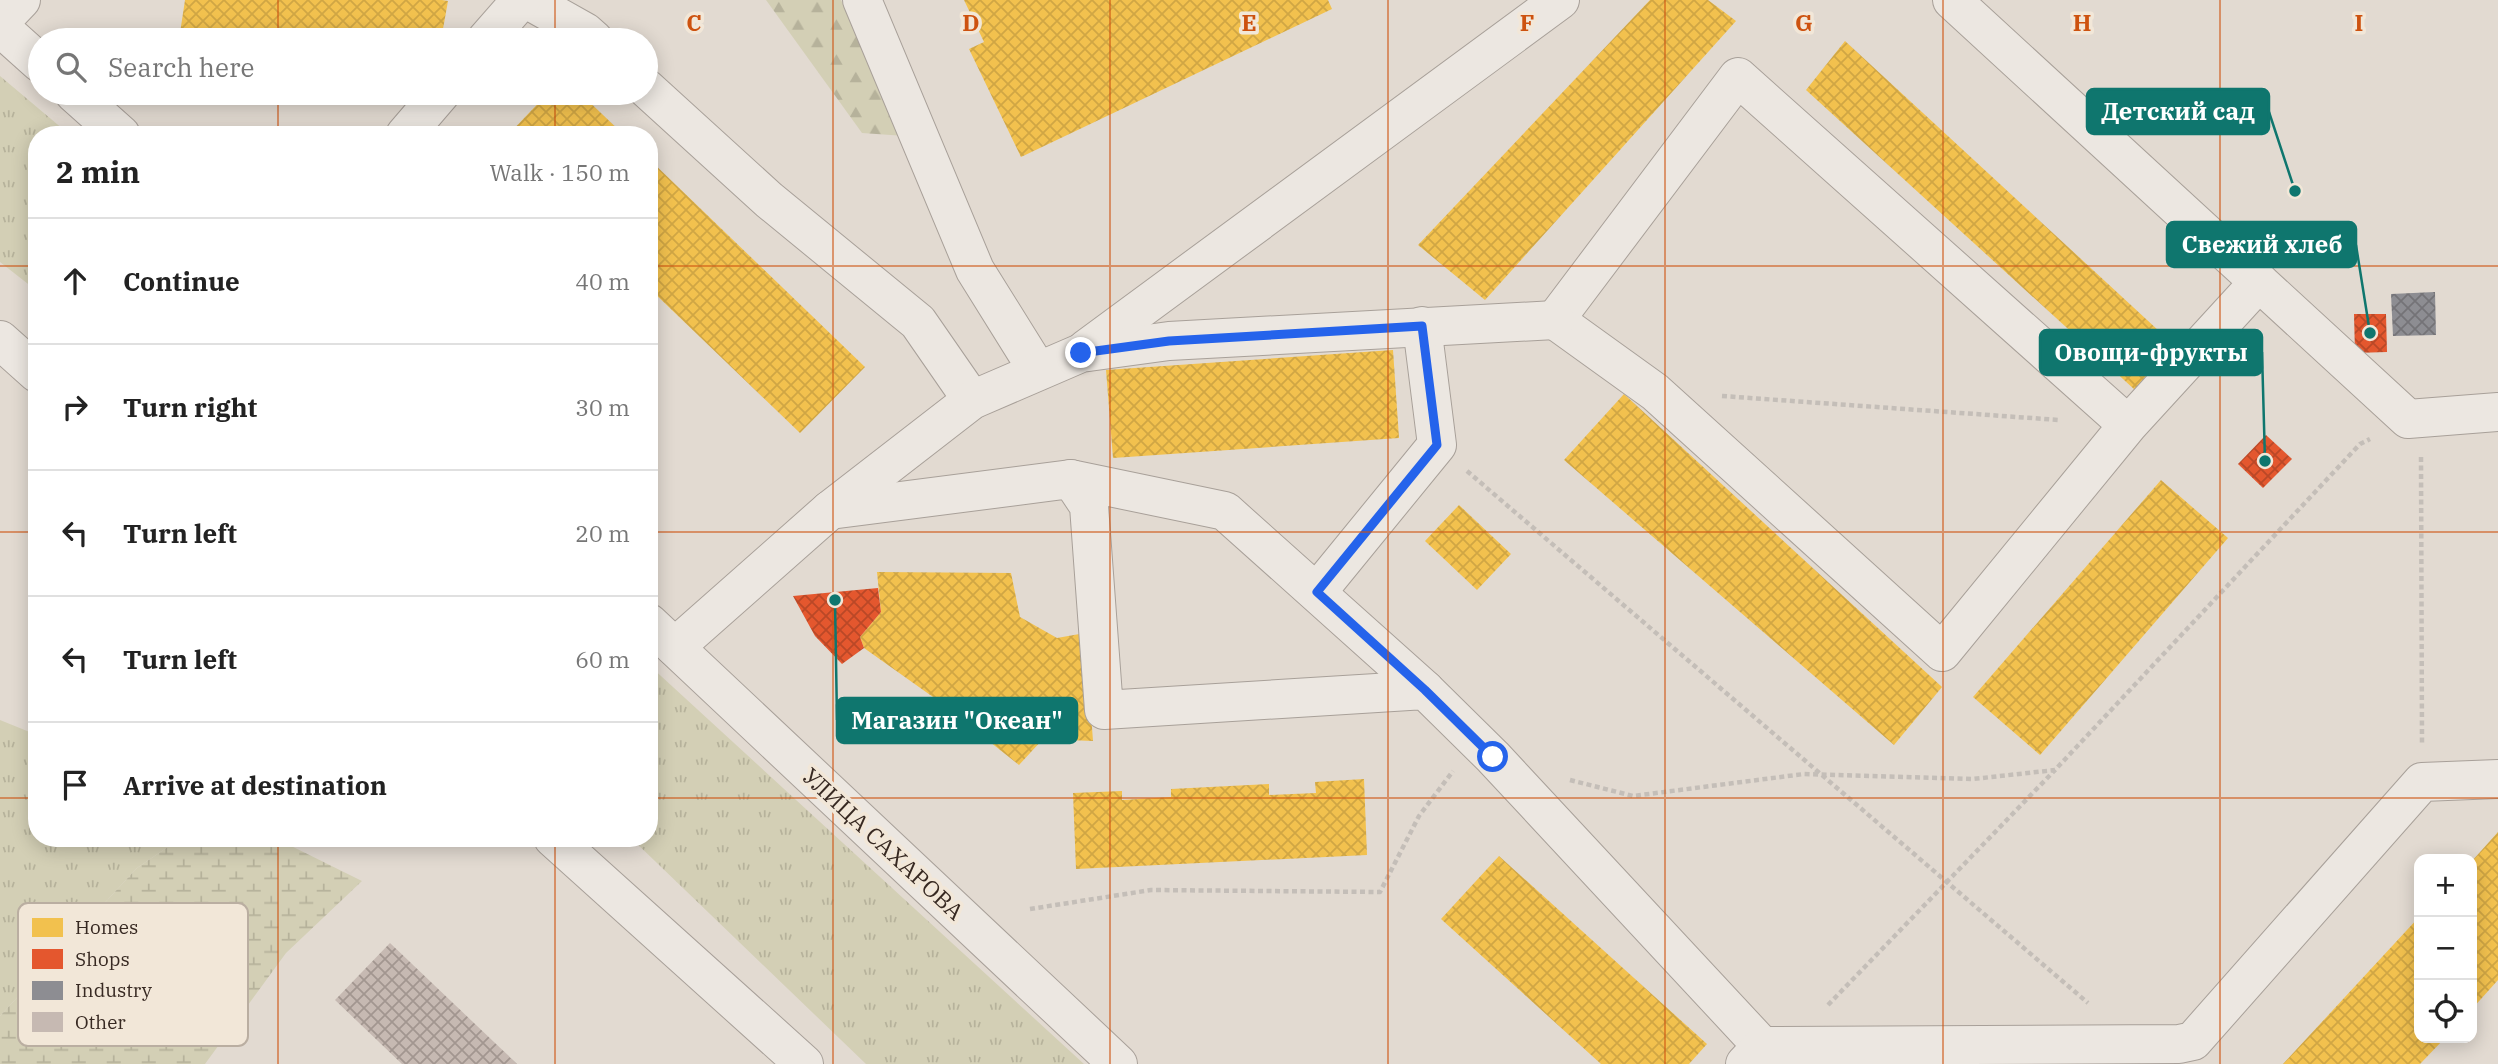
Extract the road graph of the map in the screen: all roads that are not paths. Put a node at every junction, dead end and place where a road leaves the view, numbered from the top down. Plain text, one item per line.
1 (21, 0) edge
2 (521, 0) edge
3 (862, 0) edge
4 (1560, 0) edge
5 (1952, 0) edge
6 (552, 6) edge
7 (0, 22) edge
8 (0, 27) edge
9 (496, 28) edge
10 (579, 28) edge
11 (28, 52) edge
12 (658, 99) edge
13 (87, 105) edge
14 (431, 105) edge
15 (111, 126) edge
16 (413, 126) edge
17 (2259, 282) junction
18 (1555, 320) junction
19 (1422, 326) junction
20 (0, 340) edge
21 (1081, 353) junction
22 (28, 365) edge
23 (1038, 371) junction
24 (972, 400) junction
25 (2498, 412) edge
26 (2128, 425) junction
27 (1071, 479) junction
28 (830, 510) junction
29 (1317, 592) junction
30 (662, 635) edge
31 (1425, 690) junction
32 (2498, 779) edge
33 (562, 847) edge
34 (763, 1051) edge
35 (1765, 1052) edge
36 (2196, 1052) edge
37 (804, 1064) edge
38 (1118, 1064) edge

1 - 7 street
2 - 9 street
3 - 23 street
4 - 21 street
5 - 17 street
6 - 10 street
8 - 11 street
12 - 24 street
13 - 15 street
14 - 16 street
17 - 25 street
17 - 26 street
18 - 19 street
18 - 26 street
18 - 26 street
19 - 21 street
19 - 29 street
20 - 22 street
21 - 23 street
23 - 24 street
24 - 28 street
27 - 28 street
27 - 29 street
27 - 31 street
28 - 30 street
29 - 31 street
30 - 38 street, УЛИЦА САХАРОВА
31 - 35 street
32 - 36 street
33 - 34 street
34 - 37 street
35 - 36 street

